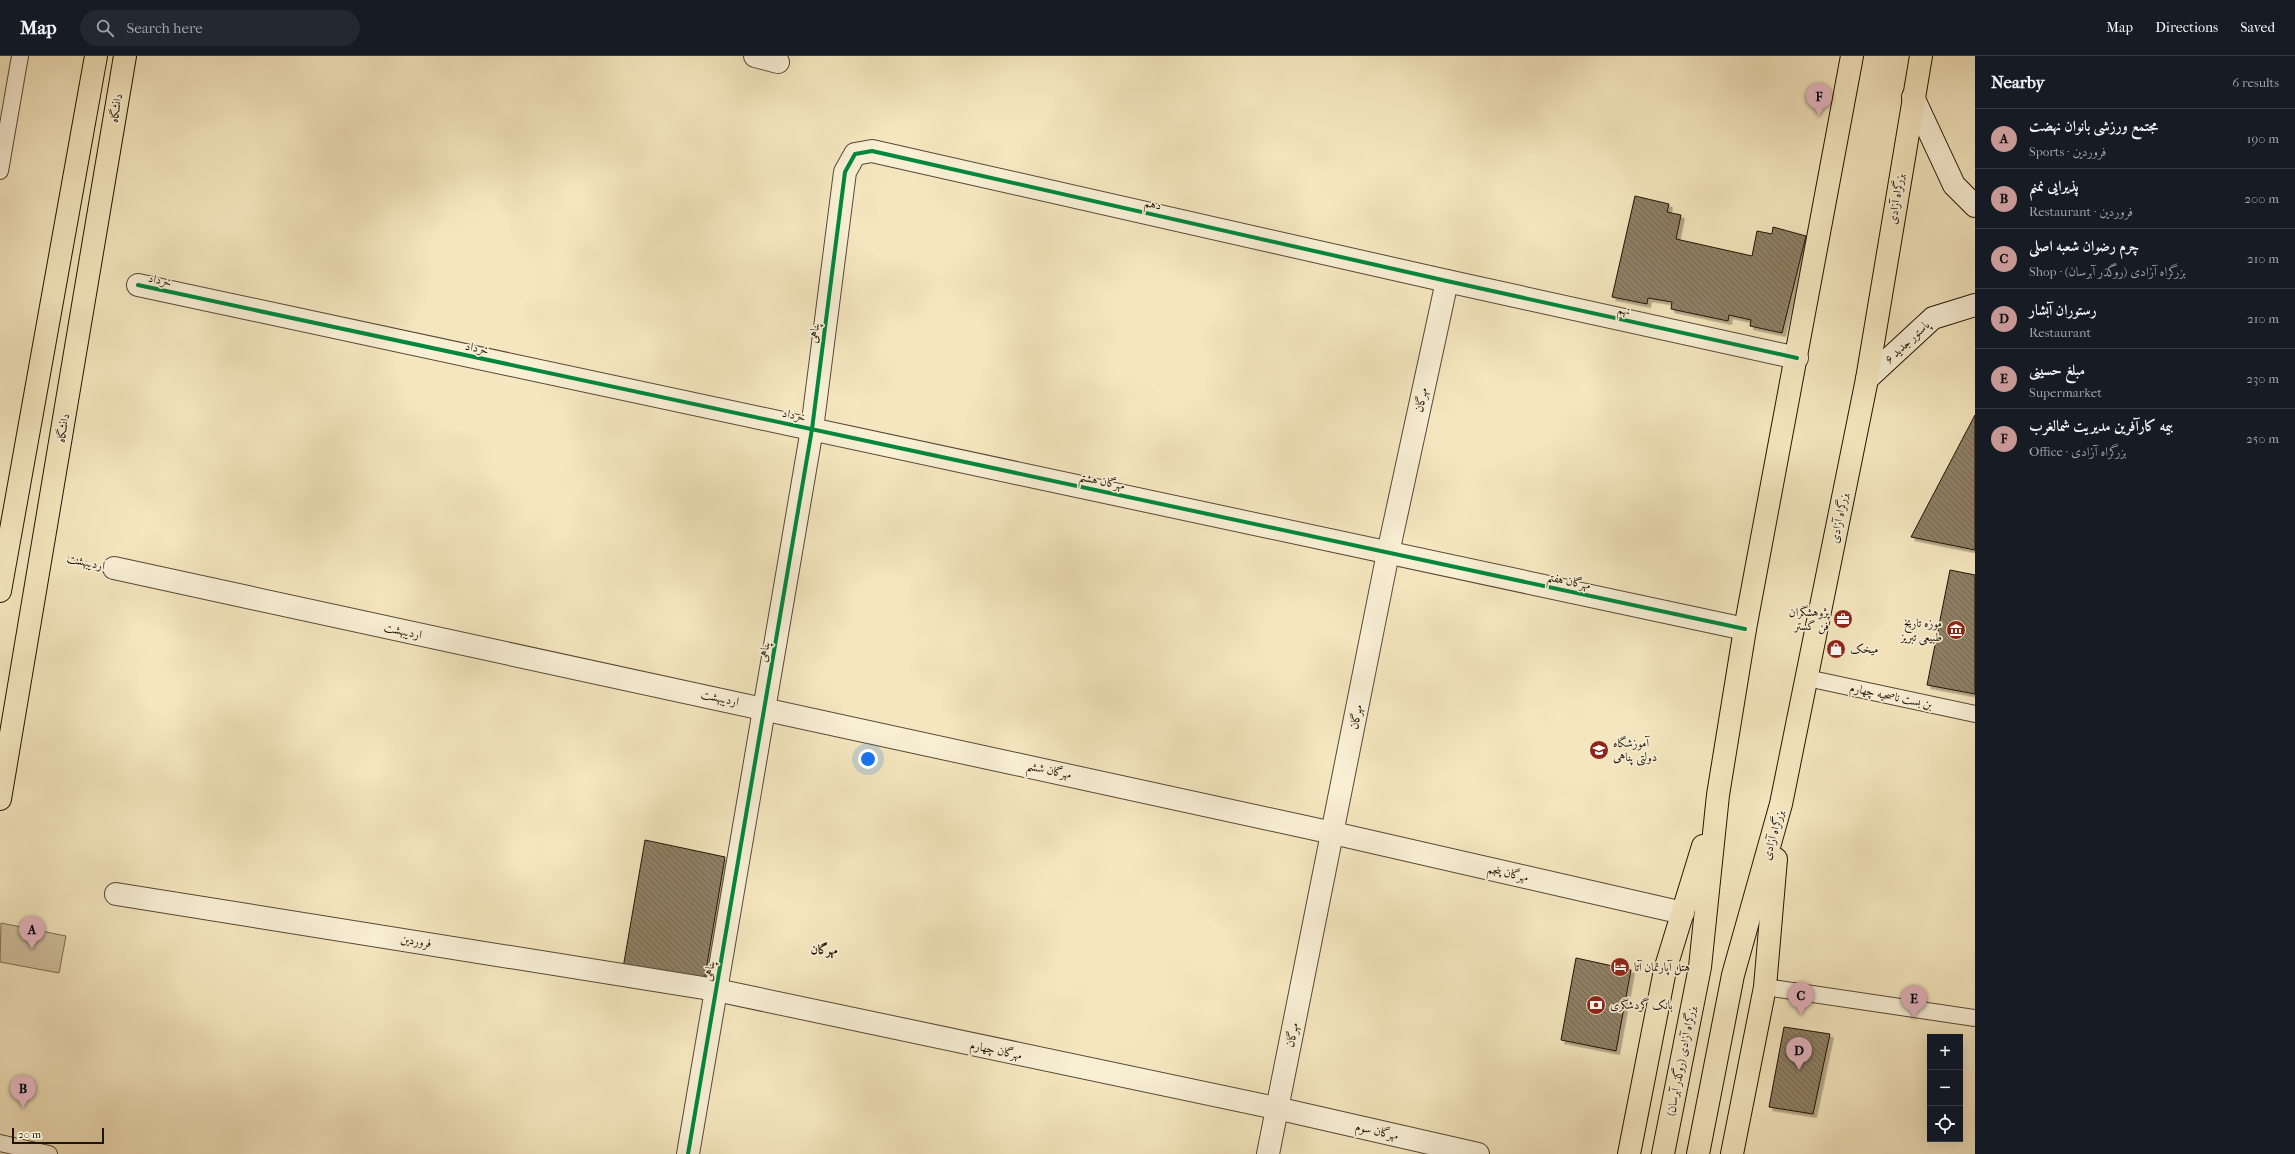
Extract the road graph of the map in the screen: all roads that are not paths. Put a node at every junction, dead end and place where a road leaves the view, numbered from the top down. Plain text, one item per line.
1 (20, 56) edge
2 (96, 56) edge
3 (125, 56) edge
4 (755, 56) edge
5 (1852, 56) edge
6 (1921, 56) edge
7 (778, 62) dead end
8 (1913, 98) junction
9 (855, 154) joint
10 (0, 171) edge
11 (1975, 206) edge
12 (1447, 281) junction
13 (138, 285) dead end
14 (1975, 305) edge
15 (1797, 358) junction
16 (1867, 379) junction
17 (812, 430) junction
18 (1388, 553) junction
19 (114, 568) road end
20 (0, 591) edge
21 (1745, 629) junction
22 (1807, 678) junction
23 (764, 708) junction
24 (1975, 714) edge
25 (1718, 795) junction
26 (0, 800) edge
27 (1781, 804) junction
28 (1333, 833) junction
29 (116, 894) dead end
30 (1683, 913) junction
31 (1764, 987) junction
32 (716, 990) junction
33 (1975, 1018) edge
34 (1276, 1108) junction
35 (0, 1143) edge
36 (50, 1154) edge
37 (688, 1154) edge
38 (1268, 1154) edge
39 (1478, 1154) edge
40 (1629, 1154) edge
41 (1663, 1154) edge
42 (1698, 1154) edge
43 (1732, 1154) edge

1 - 10 lane
2 - 20 main road
3 - 26 main road, دانشگاه
4 - 7 street
5 - 15 main road
6 - 8 main road, بزرگراه آزادی
8 - 11 street
8 - 16 main road, بزرگراه آزادی
9 - 12 street, دهم
9 - 17 street, پناهی
12 - 15 street, نهم
12 - 18 street, مهرگان
13 - 17 street, خرداد
14 - 16 street, پاستور جدید ۶
15 - 21 main road
16 - 22 main road, بزرگراه آزادی
17 - 18 street, مهرگان هشتم
17 - 23 street, پناهی
18 - 21 street, مهرگان هفتم
18 - 28 street, مهرگان
19 - 23 street, اردیبهشت
21 - 25 main road
22 - 24 lane, بن بست ناصحیه چهارم
22 - 27 main road, بزرگراه آزادی
23 - 28 street, مهرگان ششم
23 - 32 street, پناهی
25 - 30 main road
25 - 41 main road, بزرگراه آزادی (روگذر آبرسان)
27 - 31 main road
27 - 42 main road, بزرگراه آزادی
28 - 30 street, مهرگان پنجم
28 - 34 street, مهرگان
29 - 32 street, فروردین
30 - 40 main road
31 - 33 lane
31 - 43 main road
32 - 34 street, مهرگان چهارم
32 - 37 street, پناهی
34 - 38 street, مهرگان
34 - 39 street, مهرگان سوم
35 - 36 lane

